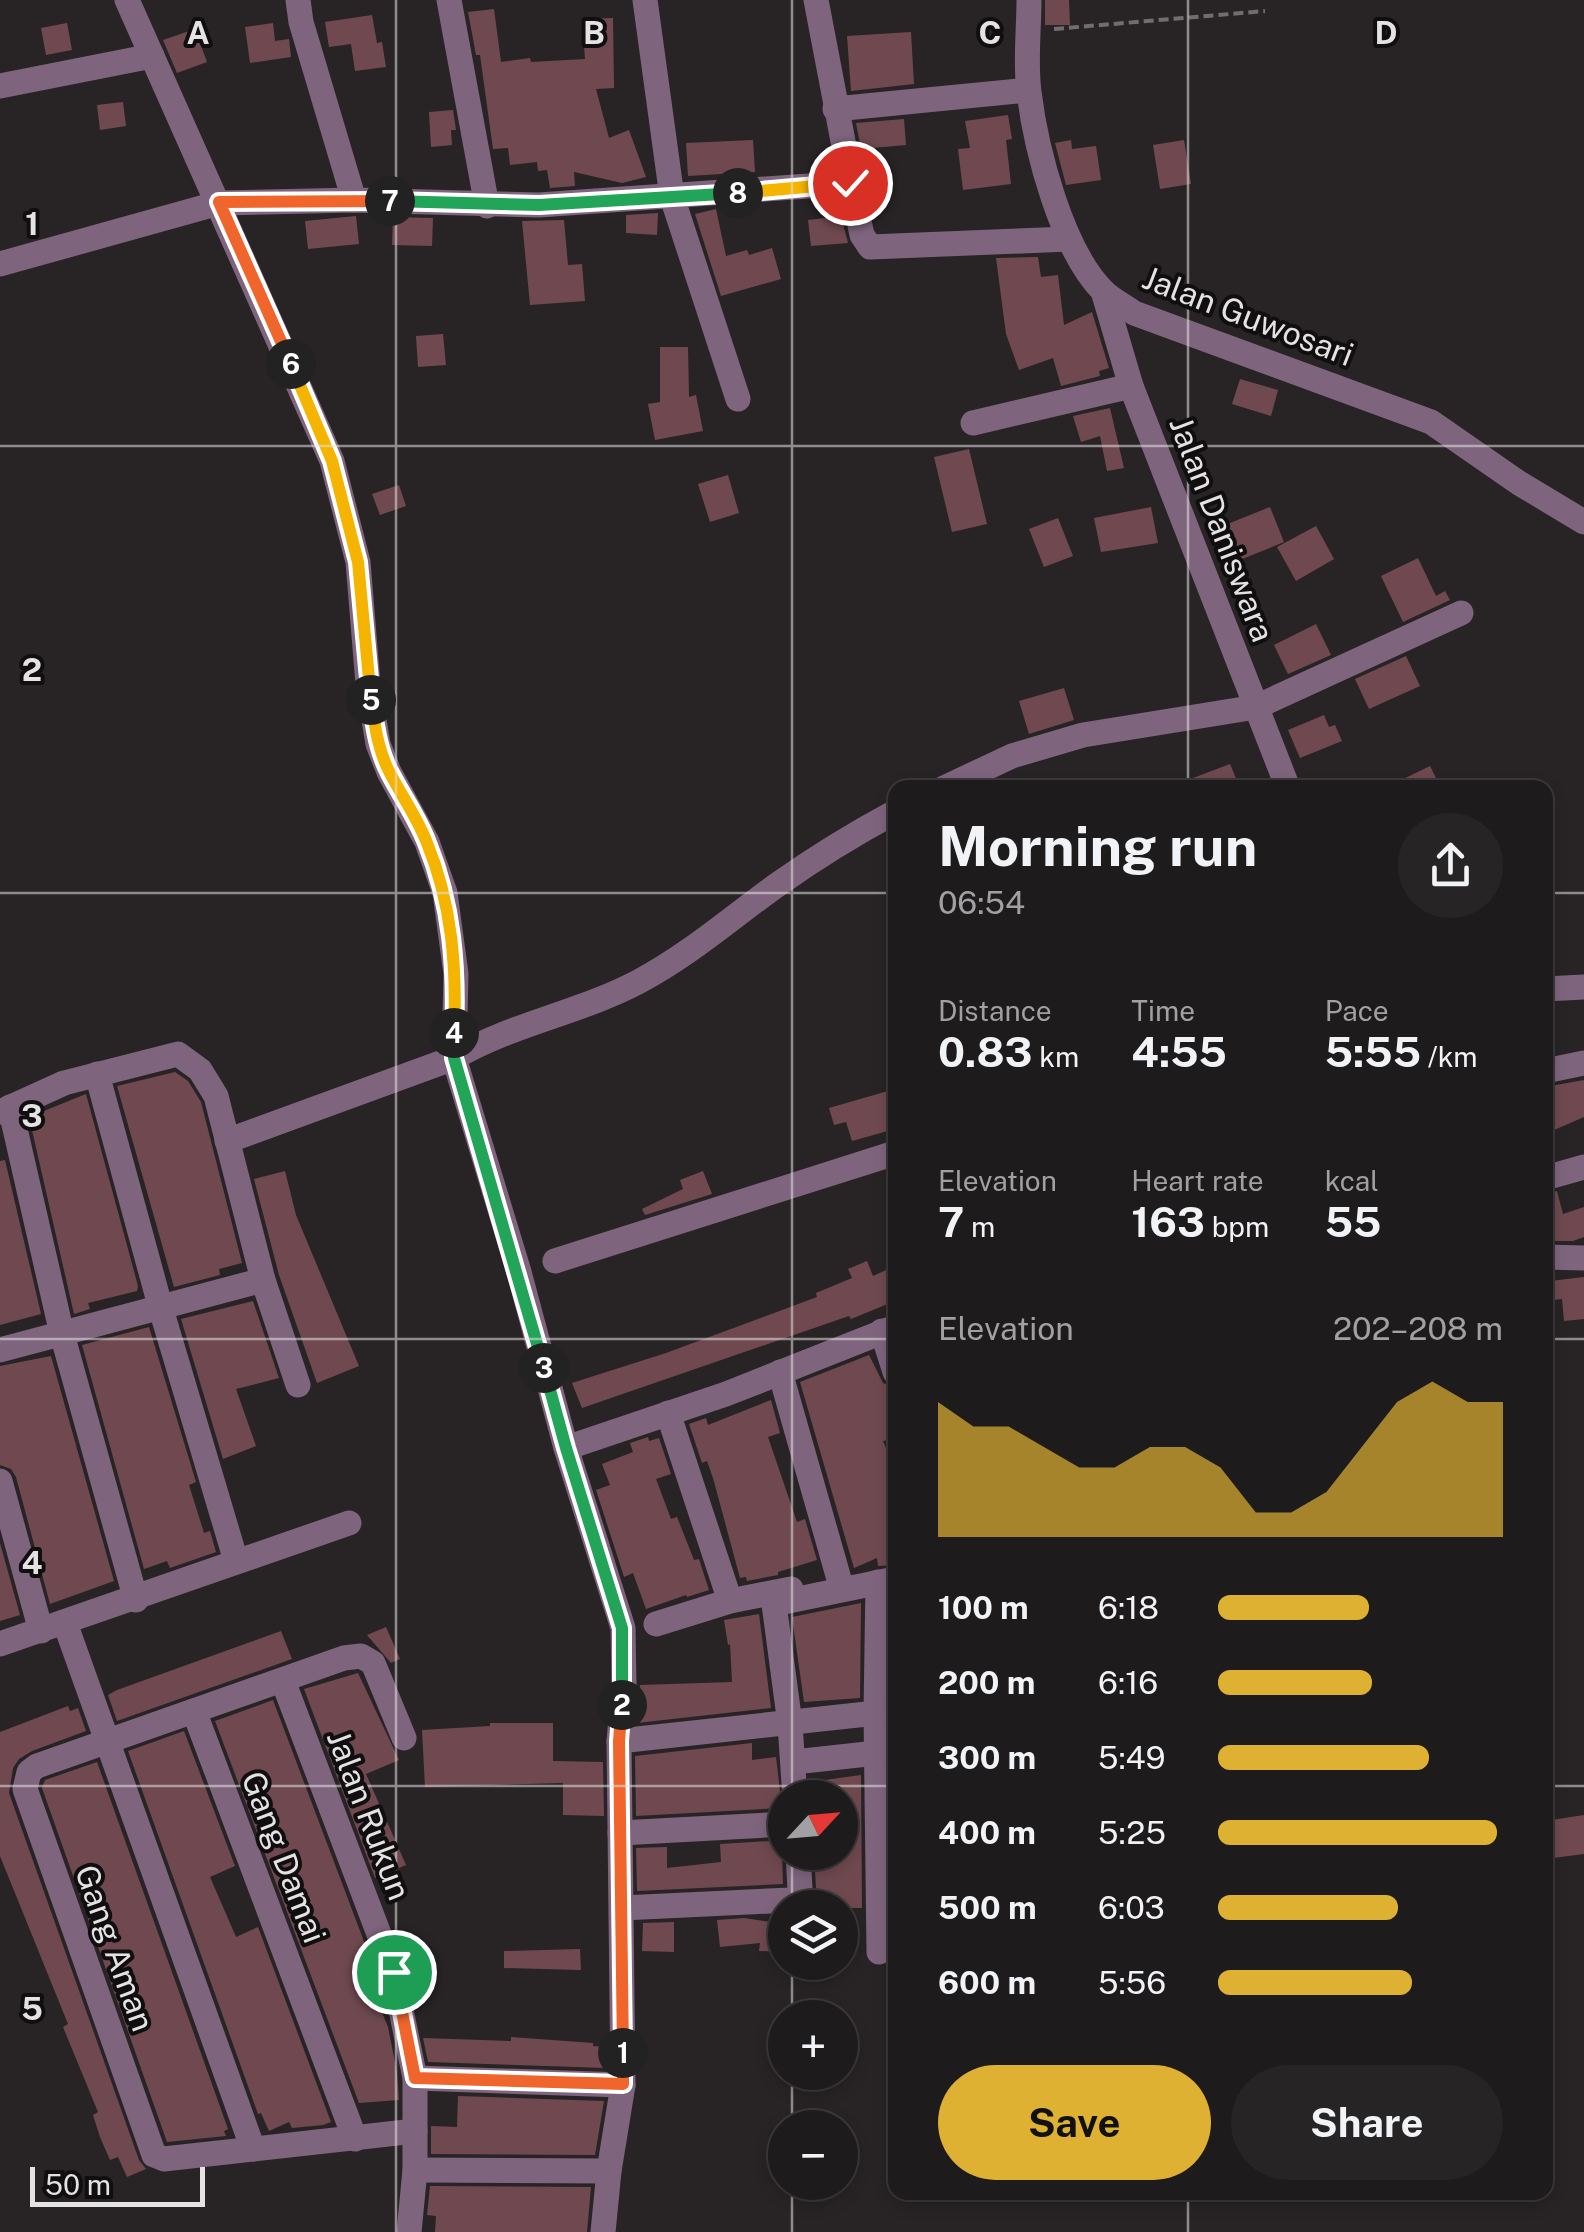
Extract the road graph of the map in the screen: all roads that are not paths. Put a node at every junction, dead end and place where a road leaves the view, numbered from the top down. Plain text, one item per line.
1 (127, 0) edge
2 (298, 0) edge
3 (449, 0) edge
4 (645, 0) edge
5 (816, 0) edge
6 (1028, 0) edge
7 (152, 56) junction
8 (0, 86) edge
9 (1028, 90) junction
10 (835, 109) junction
11 (850, 183) junction
12 (672, 198) junction
13 (354, 200) junction
14 (219, 202) junction
15 (487, 206) junction
16 (1070, 239) junction
17 (0, 264) edge
18 (1103, 292) junction
19 (1131, 386) junction
20 (738, 399) dead end
21 (973, 423) dead end
22 (1584, 522) edge
23 (1462, 613) dead end
24 (1256, 707) junction
25 (961, 780) edge
26 (1285, 780) edge
27 (888, 816) edge
28 (1584, 987) edge
29 (1553, 989) edge
30 (454, 1058) junction
31 (1584, 1063) edge
32 (1553, 1069) edge
33 (97, 1074) junction
34 (5, 1110) edge
35 (227, 1141) junction
36 (888, 1154) edge
37 (1584, 1166) edge
38 (1553, 1176) edge
39 (1553, 1258) edge
40 (1584, 1258) edge
41 (555, 1261) dead end
42 (263, 1280) junction
43 (160, 1310) junction
44 (888, 1329) edge
45 (62, 1334) junction
46 (0, 1350) edge
47 (780, 1372) junction
48 (298, 1385) dead end
49 (668, 1413) junction
50 (566, 1448) junction
51 (0, 1482) edge
52 (350, 1524) dead end
53 (236, 1561) junction
54 (888, 1576) edge
55 (888, 1576) edge
56 (839, 1579) junction
57 (888, 1587) edge
58 (136, 1600) junction
59 (730, 1601) junction
60 (656, 1624) dead end
61 (53, 1627) junction
62 (0, 1644) edge
63 (284, 1681) junction
64 (194, 1711) junction
65 (876, 1714) junction
66 (790, 1724) junction
67 (404, 1738) dead end
68 (619, 1741) junction
69 (106, 1742) junction
70 (887, 1752) edge
71 (794, 1762) junction
72 (794, 1780) edge
73 (768, 1825) edge
74 (620, 1833) junction
75 (799, 1870) edge
76 (622, 1908) junction
77 (880, 1952) dead end
78 (415, 2078) junction
79 (623, 2084) junction
80 (415, 2131) junction
81 (356, 2139) junction
82 (253, 2149) junction
83 (416, 2170) junction
84 (609, 2171) junction
85 (409, 2232) edge
86 (603, 2232) edge

1 - 7 street
2 - 13 street
3 - 15 street
4 - 12 street
5 - 10 street
6 - 9 street, Jalan Guwosari
7 - 8 street
7 - 14 street
9 - 10 street
9 - 16 street, Jalan Guwosari
10 - 11 street
11 - 12 street
11 - 16 street
12 - 15 street
12 - 20 street
13 - 14 street
13 - 15 street
14 - 17 street
14 - 30 street
16 - 18 street, Jalan Guwosari
18 - 19 street, Jalan Daniswara
18 - 22 street, Jalan Guwosari
19 - 21 street
19 - 24 street, Jalan Daniswara
23 - 24 street
24 - 25 street
24 - 26 street, Jalan Daniswara
27 - 30 street
28 - 29 street
30 - 35 street
30 - 50 street
31 - 32 street
33 - 34 street
33 - 35 street
33 - 43 street
34 - 45 street
35 - 42 street
36 - 41 street
37 - 38 street
39 - 40 street
42 - 43 street
42 - 48 street
43 - 45 street
43 - 53 street
44 - 47 street
45 - 46 street
45 - 58 street
47 - 49 street
47 - 56 street
49 - 50 street
49 - 59 street
50 - 68 street
51 - 61 street
52 - 53 street
53 - 58 street
54 - 56 street
55 - 66 street
56 - 59 street
57 - 65 street
58 - 61 street
59 - 60 street
61 - 62 street
61 - 69 street
63 - 64 street
63 - 67 street
63 - 78 street, Jalan Rukun
64 - 69 street
64 - 81 street, Gang Damai
65 - 66 street
65 - 70 street
66 - 68 street
66 - 71 street
68 - 74 street
69 - 82 street
69 - 82 street, Gang Aman
70 - 71 street
70 - 77 street
71 - 72 street
73 - 74 street
74 - 76 street
75 - 76 street
76 - 79 street
78 - 79 street
78 - 80 street, Jalan Rukun
79 - 84 street
80 - 81 street
80 - 83 street, Jalan Rukun
81 - 82 street
83 - 84 street
83 - 85 street, Jalan Rukun
84 - 86 street

